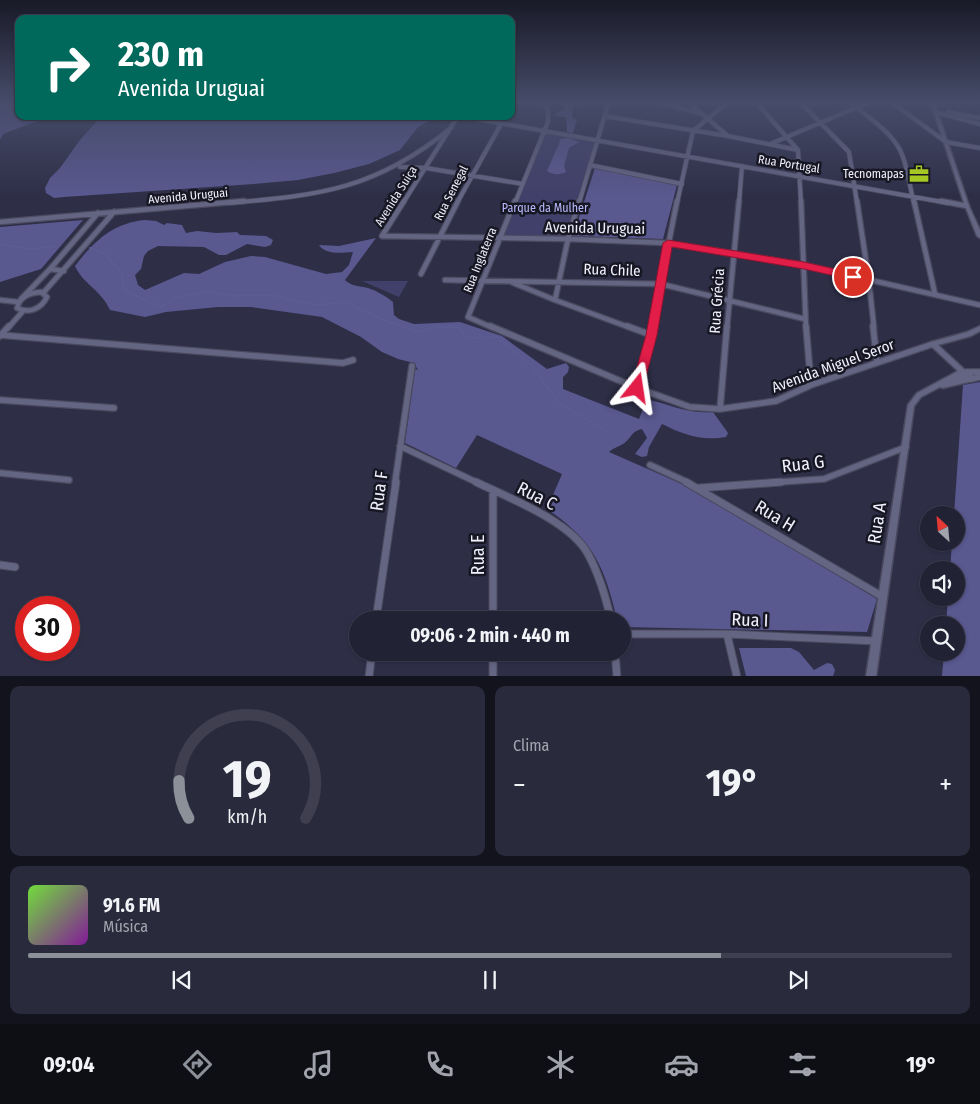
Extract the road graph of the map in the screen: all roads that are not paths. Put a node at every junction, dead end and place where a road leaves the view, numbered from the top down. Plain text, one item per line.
1 (446, 133) edge
2 (448, 133) edge
3 (496, 133) edge
4 (544, 133) edge
5 (559, 133) edge
6 (598, 133) edge
7 (692, 133) edge
8 (708, 133) edge
9 (724, 133) edge
10 (785, 133) edge
11 (796, 133) edge
12 (830, 133) edge
13 (886, 133) edge
14 (933, 133) edge
15 (943, 133) edge
16 (728, 136) junction
17 (788, 136) junction
18 (596, 139) junction
19 (946, 142) junction
20 (770, 144) junction
21 (980, 148) edge
22 (798, 150) junction
23 (688, 155) junction
24 (590, 165) junction
25 (742, 166) junction
26 (397, 168) junction
27 (426, 168) junction
28 (471, 175) junction
29 (800, 175) junction
30 (523, 184) junction
31 (682, 184) junction
32 (855, 185) junction
33 (911, 194) junction
34 (967, 206) junction
35 (114, 212) junction
36 (98, 213) junction
37 (0, 222) edge
38 (79, 236) junction
39 (93, 236) junction
40 (382, 236) joint
41 (980, 236) edge
42 (440, 237) junction
43 (498, 239) junction
44 (568, 239) junction
45 (668, 243) junction
46 (733, 254) junction
47 (804, 265) junction
48 (50, 269) junction
49 (64, 270) junction
50 (421, 274) dead end
51 (484, 279) junction
52 (445, 280) dead end
53 (508, 280) junction
54 (560, 281) junction
55 (869, 281) junction
56 (661, 284) junction
57 (44, 292) junction
58 (935, 294) junction
59 (0, 300) edge
60 (20, 300) junction
61 (555, 300) junction
62 (731, 300) junction
63 (980, 305) edge
64 (23, 311) junction
65 (468, 317) joint
66 (804, 319) junction
67 (980, 328) edge
68 (651, 335) junction
69 (0, 336) edge
70 (933, 344) junction
71 (353, 360) dead end
72 (878, 362) junction
73 (412, 366) dead end
74 (963, 372) junction
75 (980, 372) edge
76 (980, 377) edge
77 (970, 380) junction
78 (811, 385) junction
79 (637, 388) junction
80 (934, 388) junction
81 (0, 400) edge
82 (114, 408) dead end
83 (720, 409) junction
84 (400, 446) junction
85 (906, 446) junction
86 (650, 465) dead end
87 (0, 474) edge
88 (69, 480) dead end
89 (699, 488) junction
90 (493, 491) junction
91 (0, 565) edge
92 (15, 567) dead end
93 (883, 597) junction
94 (377, 611) edge
95 (493, 611) edge
96 (609, 611) edge
97 (631, 634) edge
98 (727, 634) junction
99 (876, 641) junction
100 (371, 661) edge
101 (493, 661) edge
102 (616, 661) edge
103 (369, 676) edge
104 (493, 676) edge
105 (617, 676) edge
106 (737, 676) edge
107 (871, 676) edge

1 - 26 street, Avenida Uruguai
2 - 27 street, Avenida Suiça
3 - 28 street, Rua Senegal
4 - 30 street, Rua Inglaterra
5 - 18 street, Rua Portugal
6 - 18 street
7 - 23 street
8 - 16 street
9 - 16 street
10 - 17 street
11 - 17 street
12 - 32 street
13 - 33 street
14 - 19 street
15 - 19 street
16 - 20 street
17 - 20 street
17 - 22 street
18 - 23 street, Rua Portugal
18 - 24 street
19 - 21 street
19 - 34 street
20 - 22 street
22 - 29 street
23 - 25 street, Rua Portugal
23 - 31 street
24 - 31 street
24 - 44 street
25 - 29 street, Rua Portugal
25 - 46 street, Rua Grécia
26 - 27 street
26 - 35 street, Avenida Uruguai
27 - 28 street
27 - 40 street, Avenida Suiça
28 - 30 street
28 - 42 street, Rua Senegal
29 - 32 street, Rua Portugal
29 - 47 street
30 - 43 street, Rua Inglaterra
31 - 45 street
32 - 33 street, Rua Portugal
32 - 55 street
33 - 34 street, Rua Portugal
33 - 58 street
34 - 41 street
35 - 36 street, Avenida Uruguai
35 - 39 street
36 - 37 street, Avenida Uruguai
36 - 38 street
38 - 39 street
38 - 48 street
39 - 49 street
40 - 42 street, Avenida Uruguai
42 - 43 street, Avenida Uruguai
42 - 50 street, Rua Senegal
43 - 44 street, Avenida Uruguai
43 - 51 street, Rua Inglaterra
44 - 45 street, Avenida Uruguai
44 - 54 street
45 - 46 street, Avenida Uruguai
45 - 56 street
46 - 47 street, Avenida Uruguai
46 - 62 street, Rua Grécia
47 - 55 street, Avenida Uruguai
47 - 66 street
48 - 49 street
48 - 60 street
49 - 57 street
51 - 52 street, Rua Chile
51 - 53 street, Rua Chile
51 - 65 street, Rua Inglaterra
53 - 54 street, Rua Chile
53 - 61 street
54 - 56 street, Rua Chile
54 - 61 street
55 - 58 street, Avenida Uruguai
55 - 72 street
56 - 62 street, Rua Chile
56 - 68 street
57 - 60 street
57 - 64 street
58 - 63 street, Avenida Uruguai
59 - 60 street
60 - 64 street
61 - 68 street
62 - 66 street, Rua Chile
62 - 83 street, Rua Grécia
64 - 69 street
65 - 79 street, Avenida Miguel Seror
66 - 78 street
67 - 70 street, Avenida Miguel Seror
68 - 79 street
69 - 71 street
70 - 72 street, Avenida Miguel Seror
70 - 74 street
72 - 78 street, Avenida Miguel Seror
73 - 84 street, Rua F
74 - 75 street, Rua A
74 - 77 street
74 - 80 street, Rua A
76 - 77 street, Rua A
77 - 80 street, Rua A
78 - 83 street, Avenida Miguel Seror
79 - 83 street, Avenida Miguel Seror
80 - 85 street, Rua A
81 - 82 street
84 - 90 street, Rua C
84 - 94 street, Rua F
85 - 89 street, Rua G
85 - 93 street, Rua A
86 - 89 street, Rua H
87 - 88 street
89 - 93 street, Rua H
90 - 95 street, Rua E
90 - 96 street, Rua C
91 - 92 street
93 - 99 street, Rua A
97 - 98 street, Rua I
98 - 99 street, Rua I
98 - 106 street
99 - 107 street, Rua A
100 - 103 street
101 - 104 street
102 - 105 street

